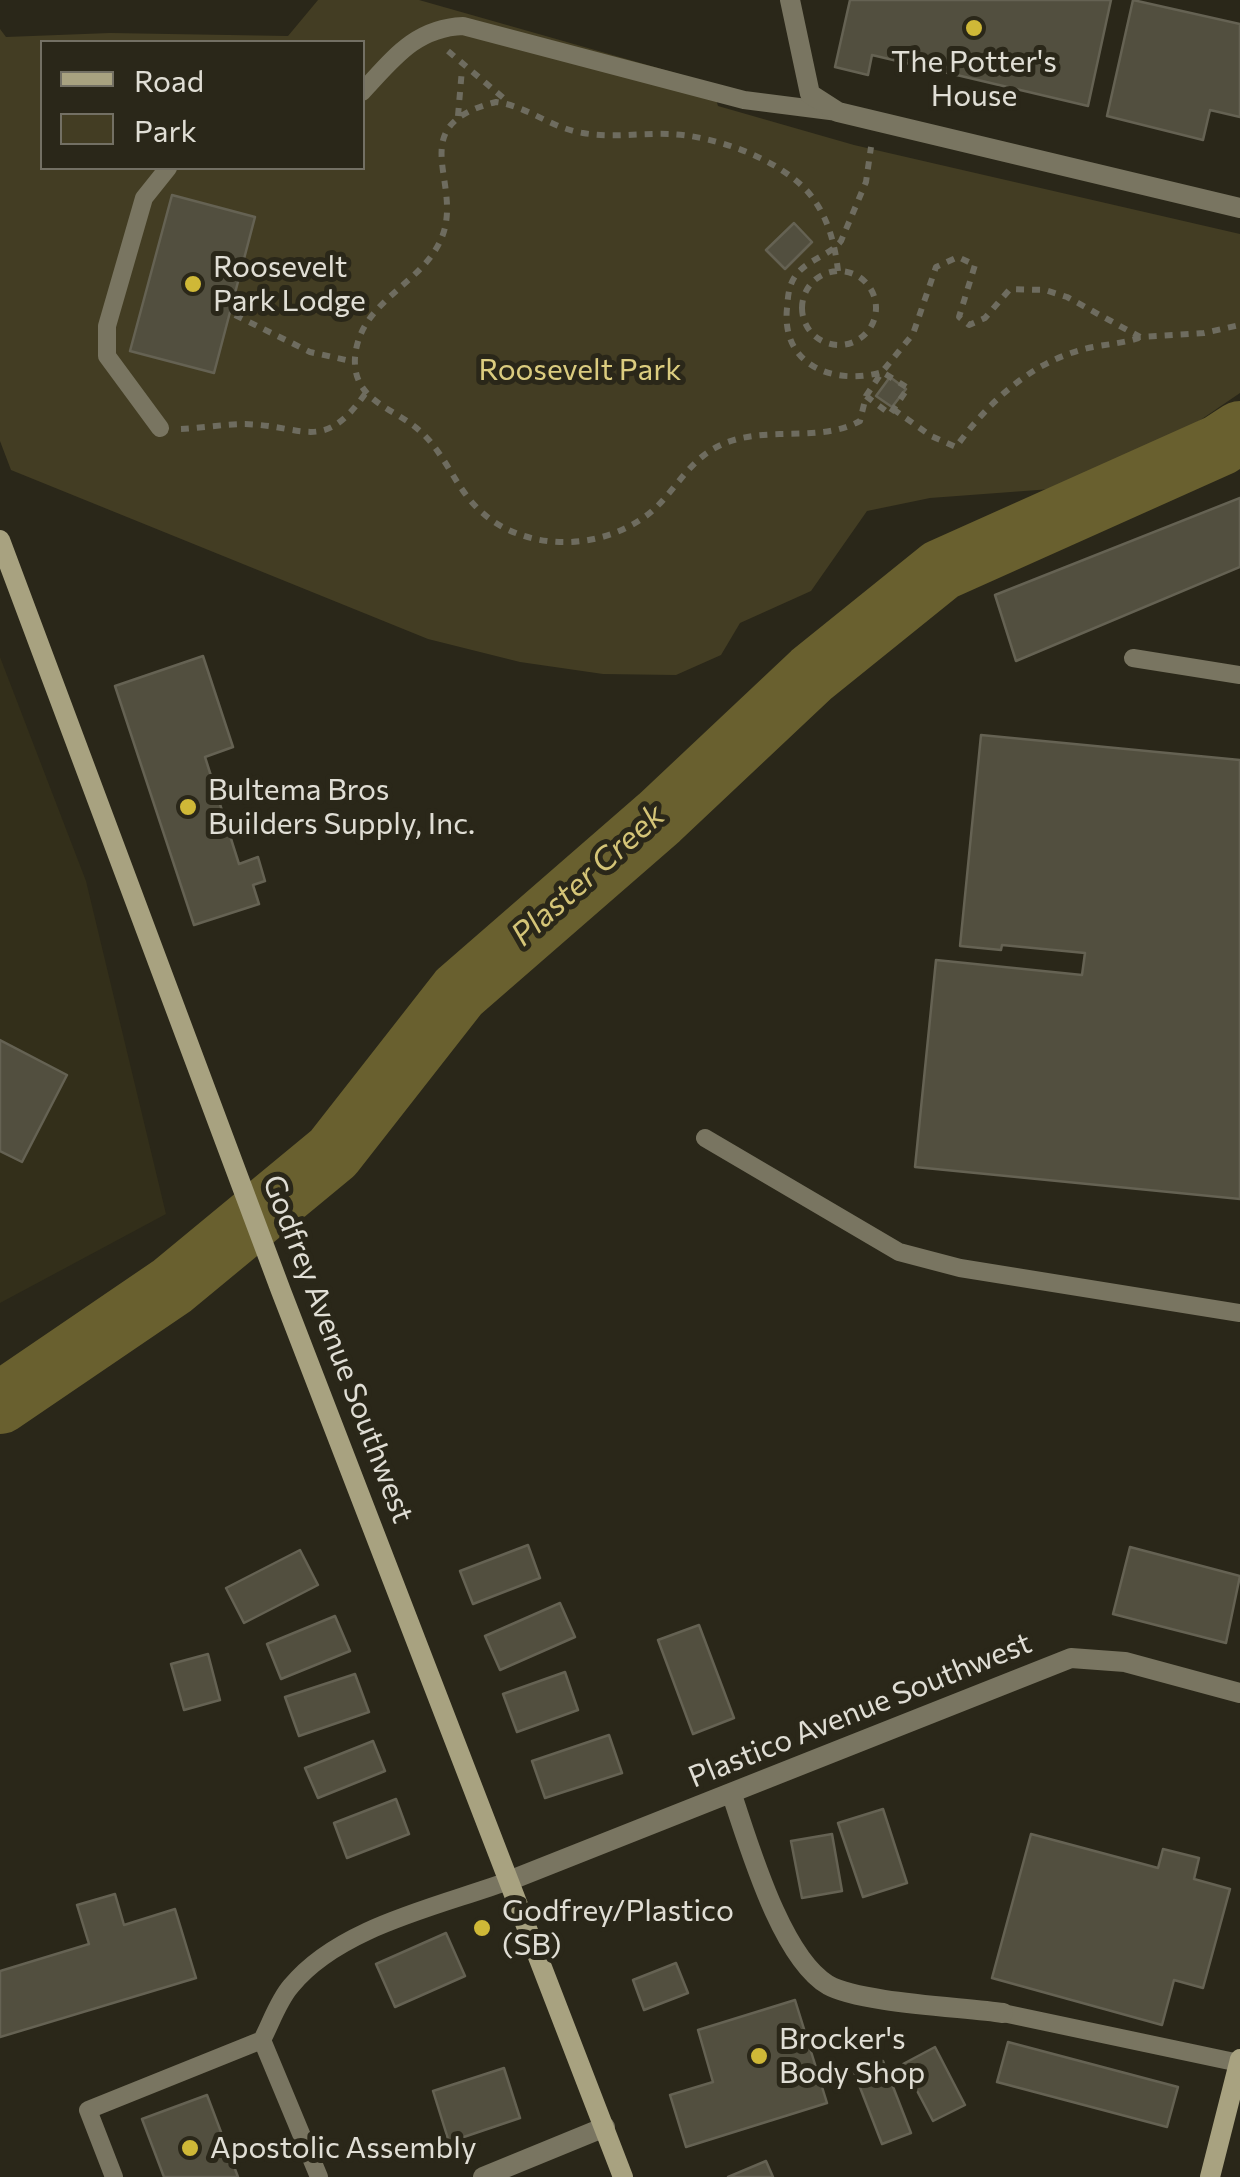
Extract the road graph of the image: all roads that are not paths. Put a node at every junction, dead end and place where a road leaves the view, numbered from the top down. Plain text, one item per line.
1 (790, 0) edge
2 (365, 89) edge
3 (838, 112) junction
4 (166, 170) edge
5 (1240, 208) edge
6 (160, 428) road end
7 (0, 540) edge
8 (1132, 658) dead end
9 (1240, 675) edge
10 (705, 1138) dead end
11 (1240, 1313) edge
12 (1240, 1693) edge
13 (732, 1794) junction
14 (511, 1880) junction
15 (1003, 2013) joint
16 (262, 2040) junction
17 (1239, 2061) edge
18 (605, 2127) junction
19 (1232, 2127) edge
20 (114, 2177) edge
21 (318, 2177) edge
22 (483, 2177) edge
23 (623, 2177) edge
24 (1210, 2177) edge

1 - 3 street
2 - 3 lane
3 - 5 street
4 - 6 lane
7 - 14 main road, Godfrey Avenue Southwest
8 - 9 lane
10 - 11 lane
12 - 13 street, Plastico Avenue Southwest
13 - 14 street, Plastico Avenue Southwest
13 - 15 street
14 - 16 lane
14 - 18 main road, Godfrey Avenue Southwest
15 - 17 lane
16 - 20 lane
16 - 21 lane
17 - 19 main road
18 - 22 street
18 - 23 main road, Godfrey Avenue Southwest
19 - 24 main road

